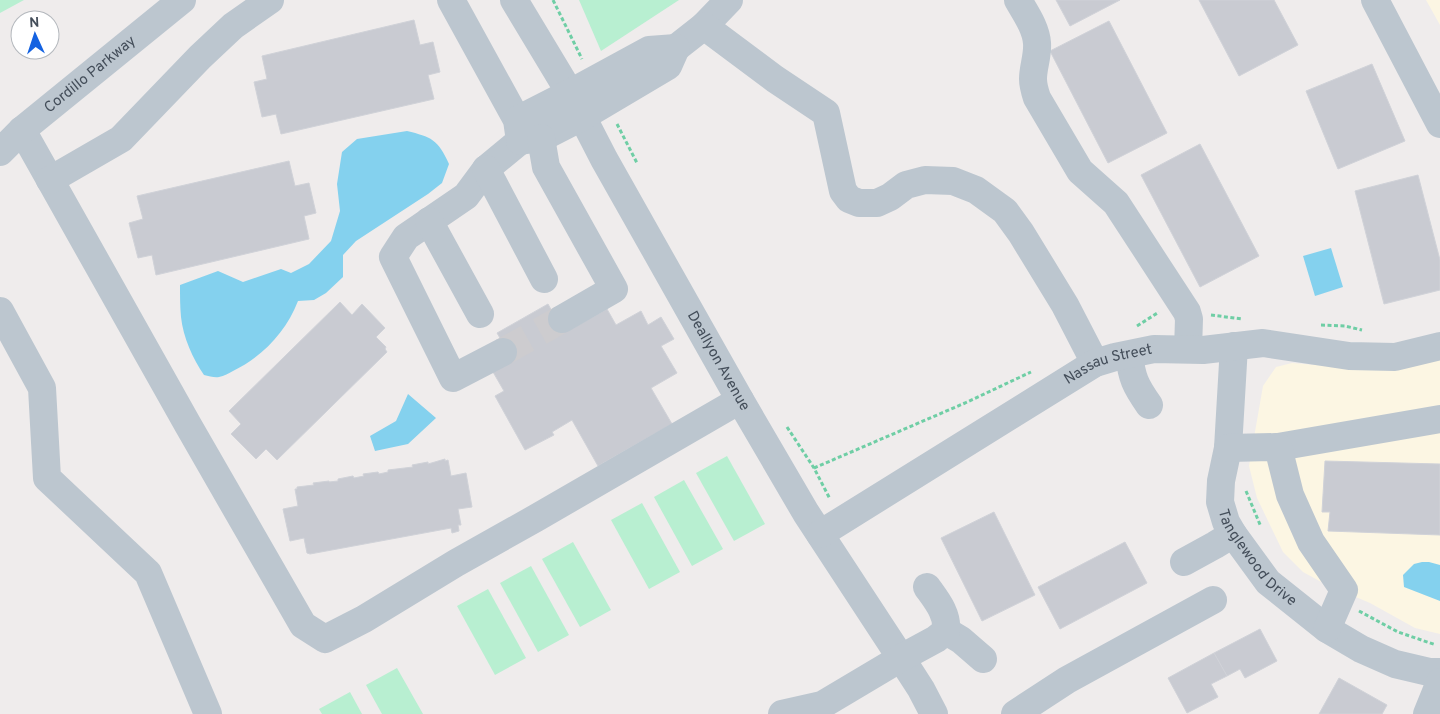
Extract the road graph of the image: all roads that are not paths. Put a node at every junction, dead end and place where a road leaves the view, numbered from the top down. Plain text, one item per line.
1 (182, 0) edge
2 (270, 0) edge
3 (451, 0) edge
4 (514, 0) edge
5 (729, 0) edge
6 (1018, 0) edge
7 (1374, 0) edge
8 (704, 26) junction
9 (600, 91) junction
10 (570, 93) junction
11 (582, 117) junction
12 (1440, 124) edge
13 (22, 130) junction
14 (526, 133) junction
15 (0, 152) edge
16 (486, 169) junction
17 (50, 180) junction
18 (429, 221) junction
19 (544, 279) dead end
20 (0, 311) edge
21 (480, 314) dead end
22 (562, 319) tunnel mouth
23 (1234, 346) junction
24 (1440, 346) edge
25 (1188, 350) junction
26 (503, 352) tunnel mouth
27 (1129, 355) junction
28 (1095, 363) junction
29 (740, 400) junction
30 (1148, 405) dead end
31 (1440, 419) edge
32 (1278, 447) junction
33 (1228, 448) junction
34 (831, 527) junction
35 (1233, 534) junction
36 (1184, 562) dead end
37 (928, 587) dead end
38 (1213, 600) dead end
39 (1327, 629) junction
40 (946, 631) junction
41 (901, 658) junction
42 (983, 659) dead end
43 (1440, 672) edge
44 (824, 709) edge
45 (208, 714) edge
46 (782, 714) edge
47 (934, 714) edge
48 (1015, 714) edge

1 - 13 street, Cordillo Parkway
2 - 17 street
3 - 14 street
4 - 10 street, Deallyon Avenue
5 - 8 street
6 - 25 street
7 - 12 street
8 - 9 street
8 - 28 street
9 - 10 street
9 - 11 street
10 - 11 street, Deallyon Avenue
10 - 14 street
11 - 14 street
11 - 29 street, Deallyon Avenue
13 - 15 street, Cordillo Parkway
13 - 17 street
14 - 16 street
14 - 22 street
16 - 18 street
16 - 19 street
17 - 29 street
18 - 21 street
18 - 26 street
20 - 45 street
23 - 24 street, Nassau Street
23 - 25 street, Nassau Street
23 - 33 street, Tanglewood Drive
25 - 27 street, Nassau Street
27 - 28 street, Nassau Street
27 - 30 street
28 - 34 street, Nassau Street
29 - 34 street, Deallyon Avenue
31 - 32 street
32 - 33 street
32 - 39 street
33 - 35 street, Tanglewood Drive
34 - 41 street, Deallyon Avenue
35 - 36 street
35 - 39 street, Tanglewood Drive
37 - 40 street
38 - 48 street
39 - 43 street, Tanglewood Drive
40 - 41 street
40 - 42 street
41 - 44 street
41 - 47 street, Deallyon Avenue
44 - 46 street

